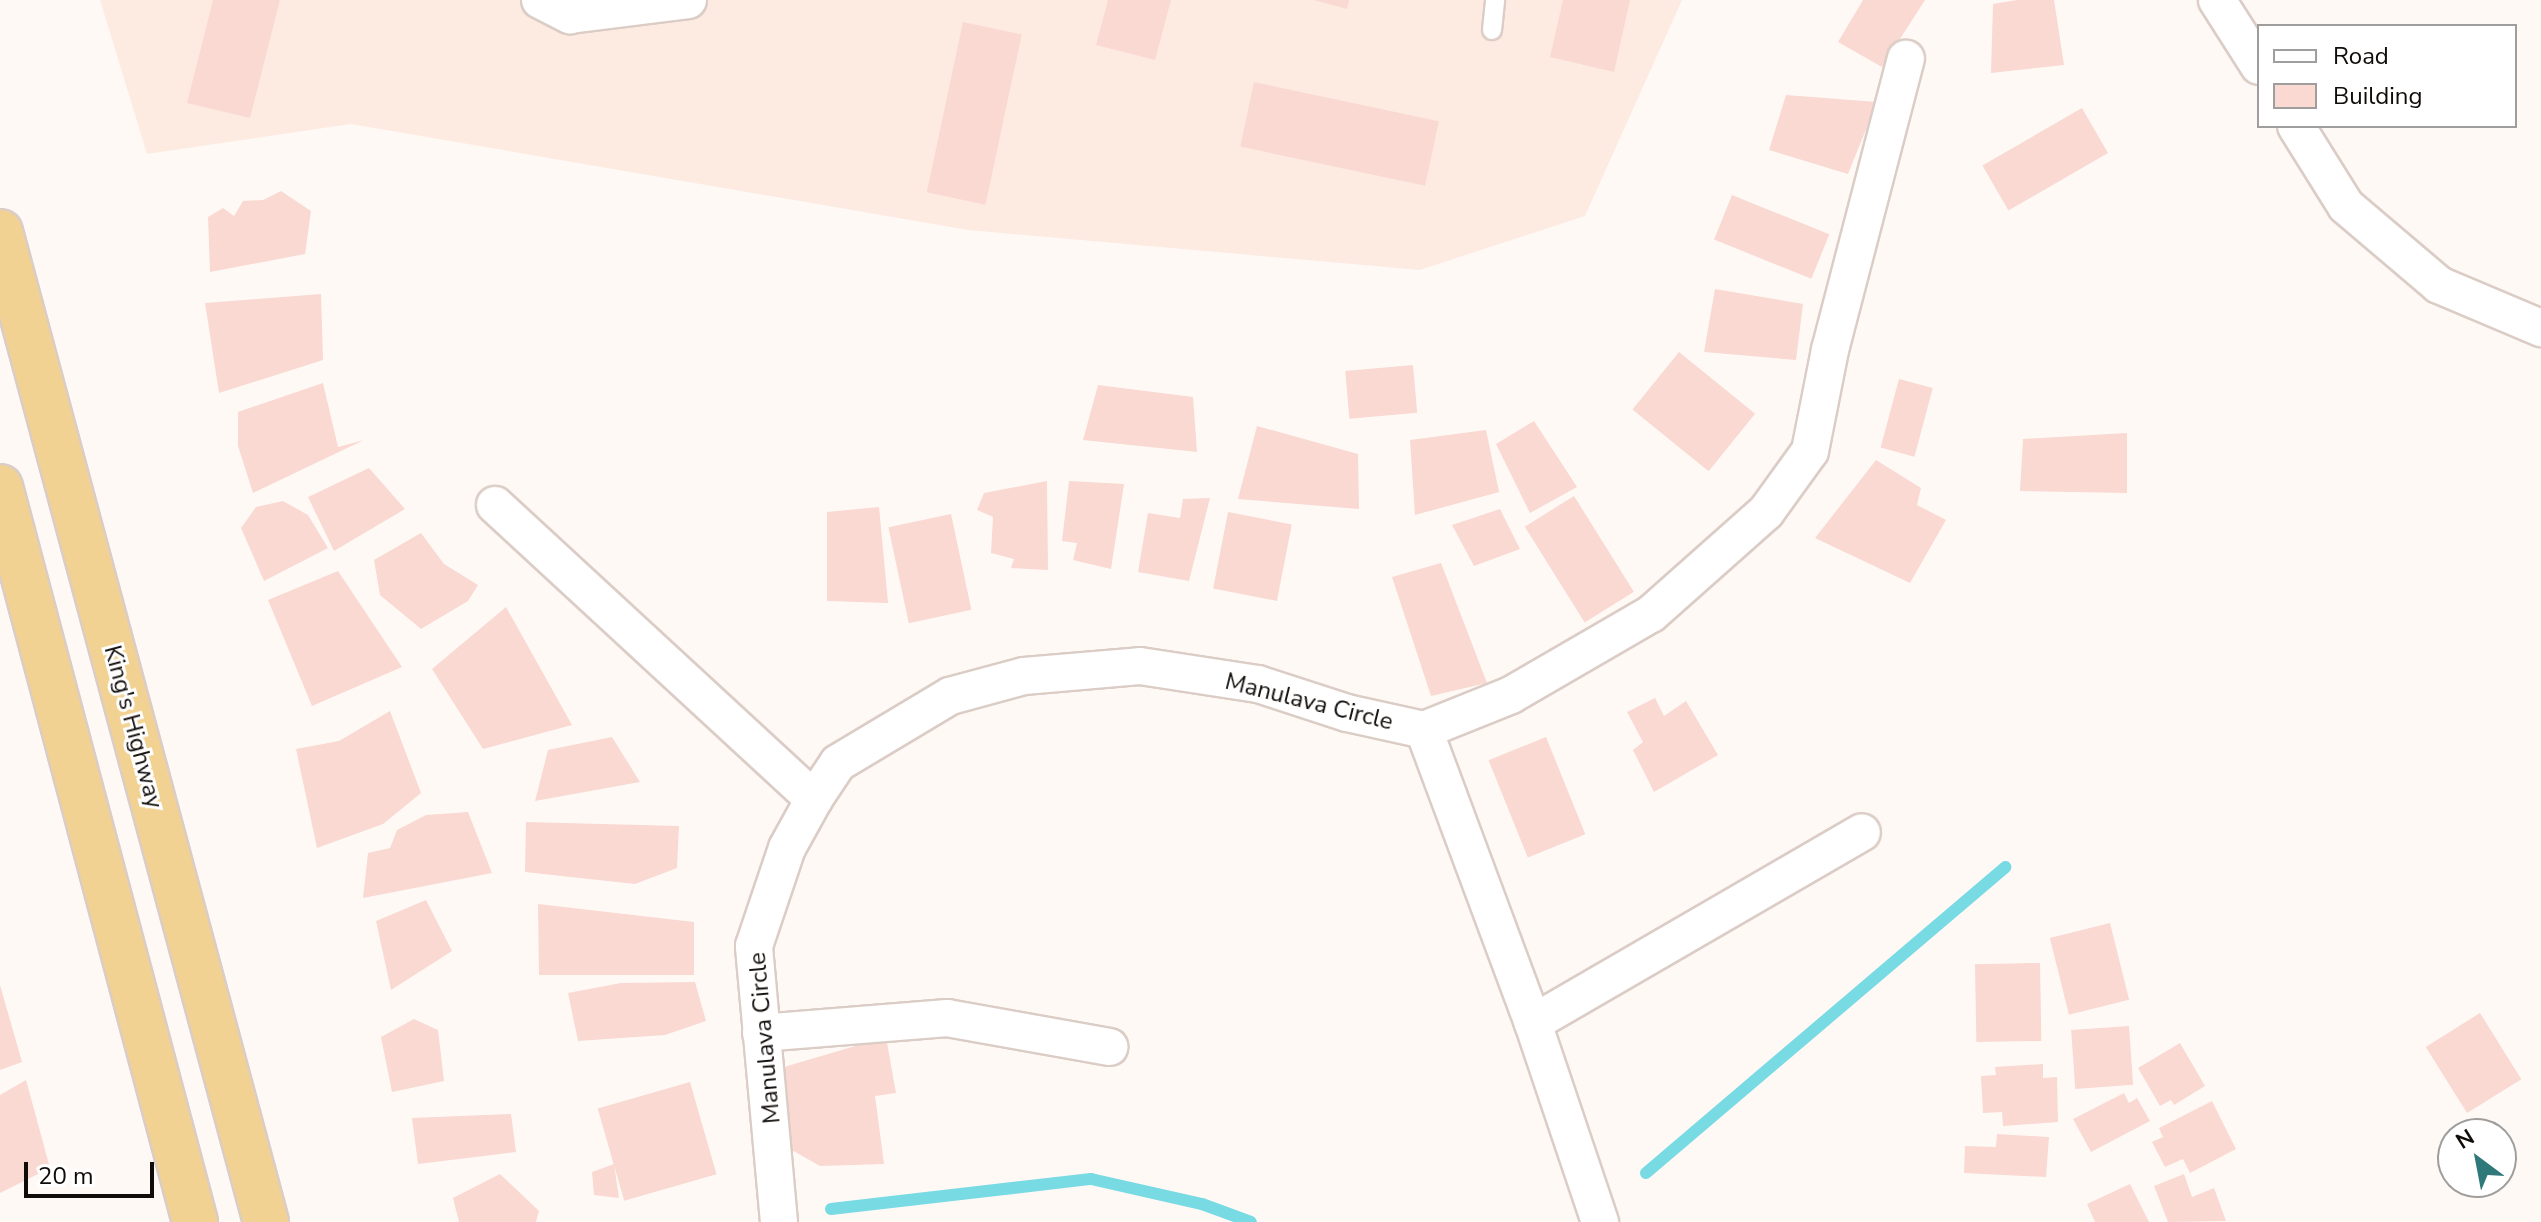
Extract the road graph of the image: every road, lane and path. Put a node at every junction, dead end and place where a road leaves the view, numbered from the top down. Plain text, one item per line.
1 (540, 0) edge
2 (688, 0) edge
3 (1495, 0) edge
4 (2217, 0) edge
5 (1492, 30) dead end
6 (1906, 59) dead end
7 (2257, 63) edge
8 (2297, 128) edge
9 (0, 232) edge
10 (2541, 328) edge
11 (0, 487) edge
12 (495, 505) dead end
13 (1424, 730) junction
14 (814, 799) junction
15 (1862, 832) dead end
16 (1533, 1023) junction
17 (761, 1033) junction
18 (1109, 1047) dead end
19 (195, 1222) edge
20 (266, 1222) edge
21 (779, 1222) edge
22 (1600, 1222) edge

1 - 2 street
3 - 5 lane
4 - 7 street
6 - 13 street
8 - 10 street
9 - 20 highway, King's Highway
11 - 19 highway
12 - 14 street
13 - 14 street, Manulava Circle
13 - 16 street, Manulava Circle
14 - 17 street, Manulava Circle
15 - 16 street
16 - 22 street, Manulava Circle
17 - 18 street
17 - 21 street, Manulava Circle

